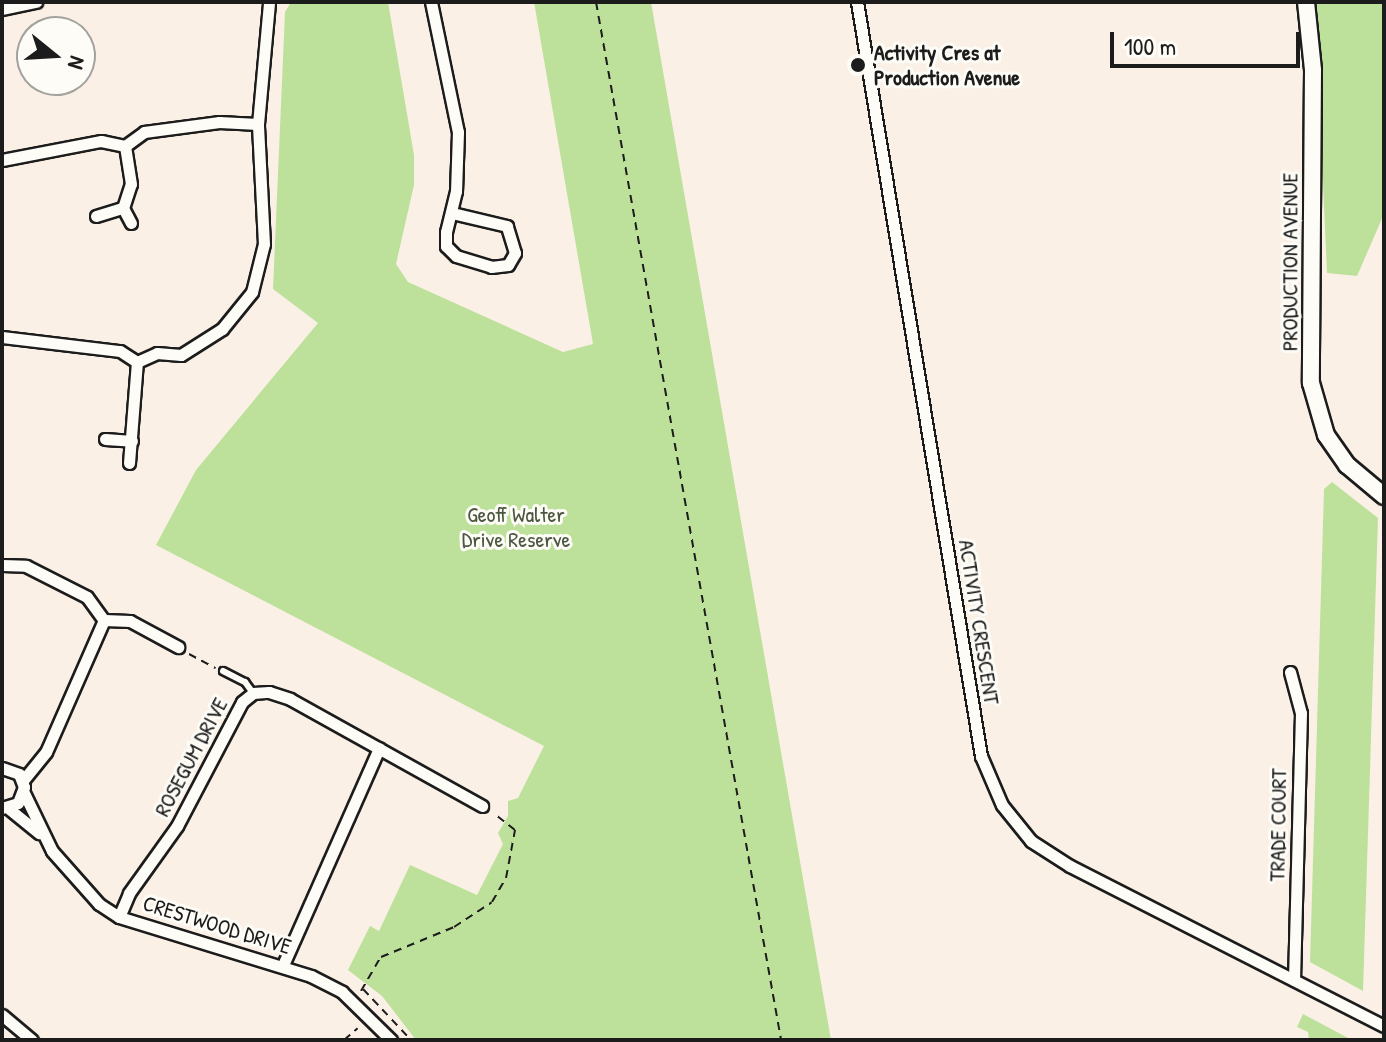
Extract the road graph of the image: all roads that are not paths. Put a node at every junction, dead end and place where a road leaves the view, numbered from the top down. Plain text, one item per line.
1 (34, 2) edge
2 (269, 2) edge
3 (431, 2) edge
4 (857, 2) edge
5 (1306, 2) edge
6 (2, 9) edge
7 (258, 124) junction
8 (125, 146) junction
9 (2, 160) edge
10 (123, 208) junction
11 (452, 213) junction
12 (96, 216) dead end
13 (131, 223) dead end
14 (2, 337) edge
15 (137, 362) junction
16 (105, 439) dead end
17 (132, 441) junction
18 (129, 463) dead end
19 (1384, 496) edge
20 (2, 565) edge
21 (104, 620) junction
22 (178, 647) road end
23 (223, 671) road end
24 (1290, 672) dead end
25 (253, 693) junction
26 (379, 748) junction
27 (9, 771) edge
28 (24, 793) junction
29 (482, 806) road end
30 (5, 808) edge
31 (42, 837) junction
32 (119, 917) junction
33 (283, 965) junction
34 (1294, 980) junction
35 (2, 1015) edge
36 (1384, 1026) edge
37 (32, 1040) edge
38 (391, 1040) edge

1 - 6 street
2 - 7 street
3 - 11 street
4 - 34 street, ACTIVITY CRESCENT
5 - 19 main road, PRODUCTION AVENUE
7 - 8 street
7 - 15 street
8 - 9 street
8 - 10 street
10 - 12 street
10 - 13 street
11 - 11 street
14 - 15 street
15 - 17 street
16 - 17 street
17 - 18 street
20 - 21 street
21 - 22 street
21 - 27 street
23 - 25 lane
24 - 34 street, TRADE COURT
25 - 26 street, ROSEGUM DRIVE
25 - 32 street, ROSEGUM DRIVE
26 - 29 street, ROSEGUM DRIVE
26 - 33 street
27 - 28 street, CRESTWOOD DRIVE
28 - 30 street
28 - 31 street, CRESTWOOD DRIVE
30 - 31 street, CRESTWOOD DRIVE
31 - 32 street, CRESTWOOD DRIVE
32 - 33 street, CRESTWOOD DRIVE
33 - 38 street, CRESTWOOD DRIVE
34 - 36 street, ACTIVITY CRESCENT
35 - 37 street

